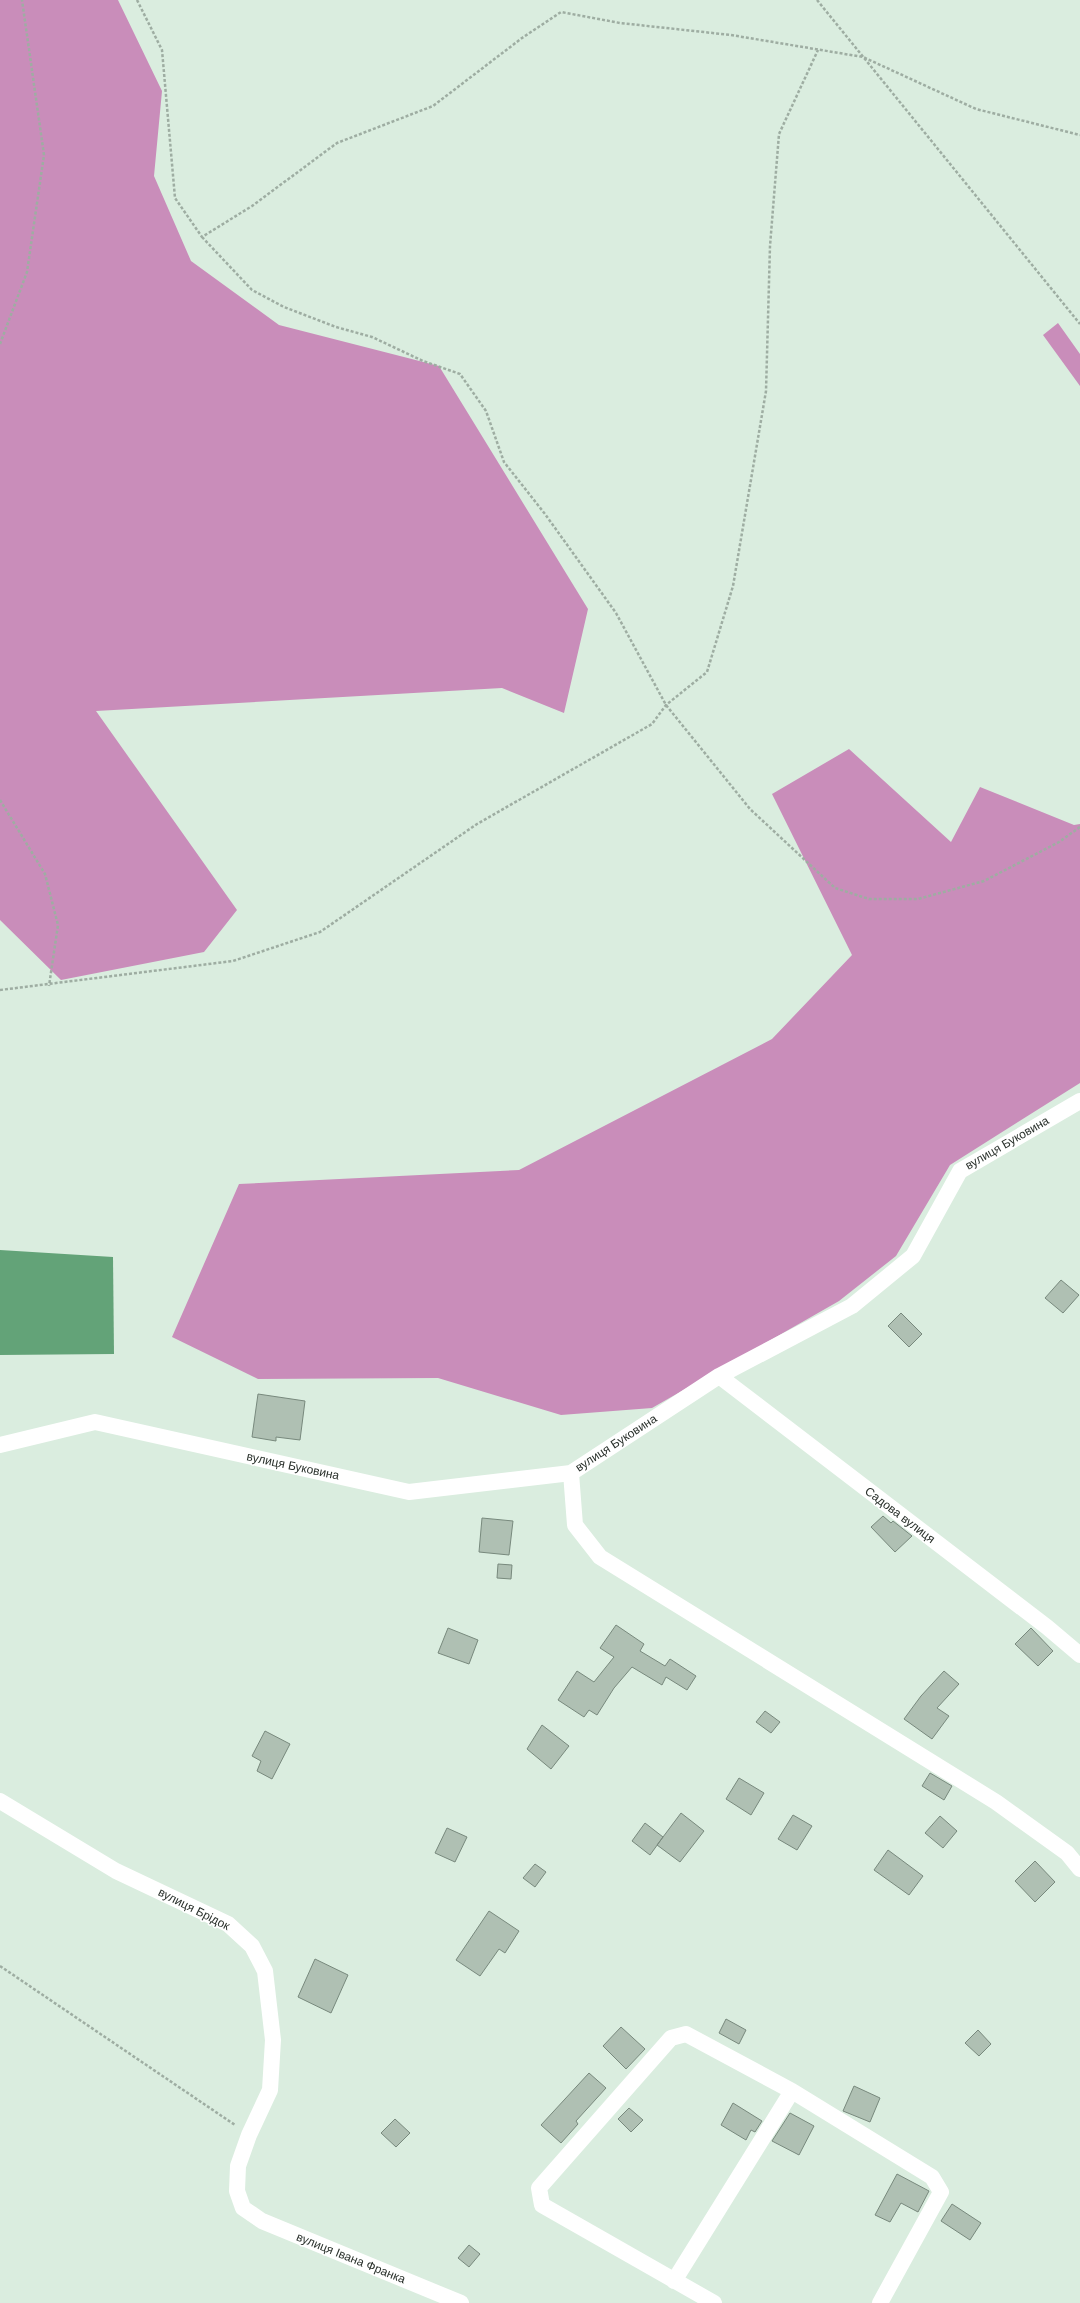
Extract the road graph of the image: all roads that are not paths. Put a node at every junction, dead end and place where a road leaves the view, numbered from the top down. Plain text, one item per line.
1 (1080, 1100) edge
2 (719, 1376) junction
3 (0, 1445) edge
4 (571, 1473) junction
5 (1080, 1655) edge
6 (0, 1801) edge
7 (1080, 1869) edge
8 (792, 2091) junction
9 (243, 2208) joint
10 (674, 2281) junction
11 (461, 2303) edge
12 (714, 2303) edge
13 (880, 2303) edge

1 - 2 street, вулиця Буковина
2 - 4 street, вулиця Буковина
2 - 5 street, Садова вулиця
3 - 4 street, вулиця Буковина
4 - 7 street
6 - 9 street, вулиця Брідок
8 - 10 street
8 - 10 street
8 - 13 street
9 - 11 street, вулиця Івана Франка
10 - 12 street

